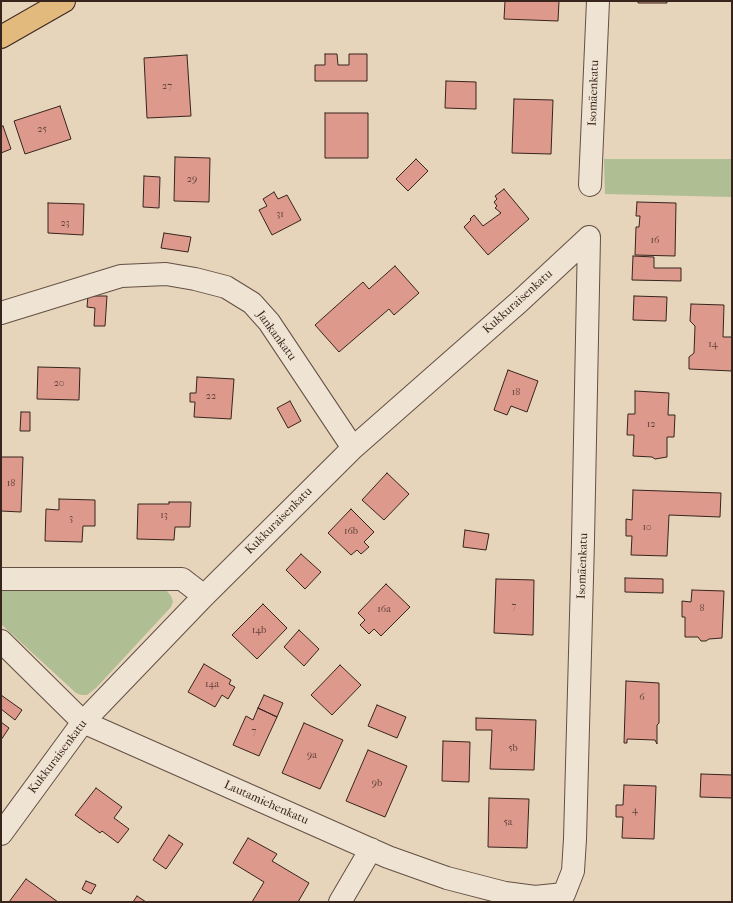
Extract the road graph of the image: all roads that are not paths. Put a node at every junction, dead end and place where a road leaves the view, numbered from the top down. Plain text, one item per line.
1 (64, 1) edge
2 (598, 1) edge
3 (1, 37) edge
4 (590, 185) dead end
5 (589, 237) joint
6 (1, 313) edge
7 (352, 448) junction
8 (1, 579) edge
9 (204, 596) junction
10 (1, 641) edge
11 (83, 722) junction
12 (1, 834) edge
13 (371, 849) junction
14 (564, 894) joint
15 (340, 902) edge

1 - 3 main road
2 - 4 street, Isomäenkatu
5 - 7 street, Kukkuraisenkatu
5 - 14 street, Isomäenkatu
6 - 7 street, Jankankatu
7 - 9 street, Kukkuraisenkatu
8 - 9 street
9 - 11 street, Kukkuraisenkatu
10 - 11 street, Lautamiehenkatu
11 - 12 street, Kukkuraisenkatu
11 - 13 street, Lautamiehenkatu
13 - 14 street, Lautamiehenkatu
13 - 15 street

